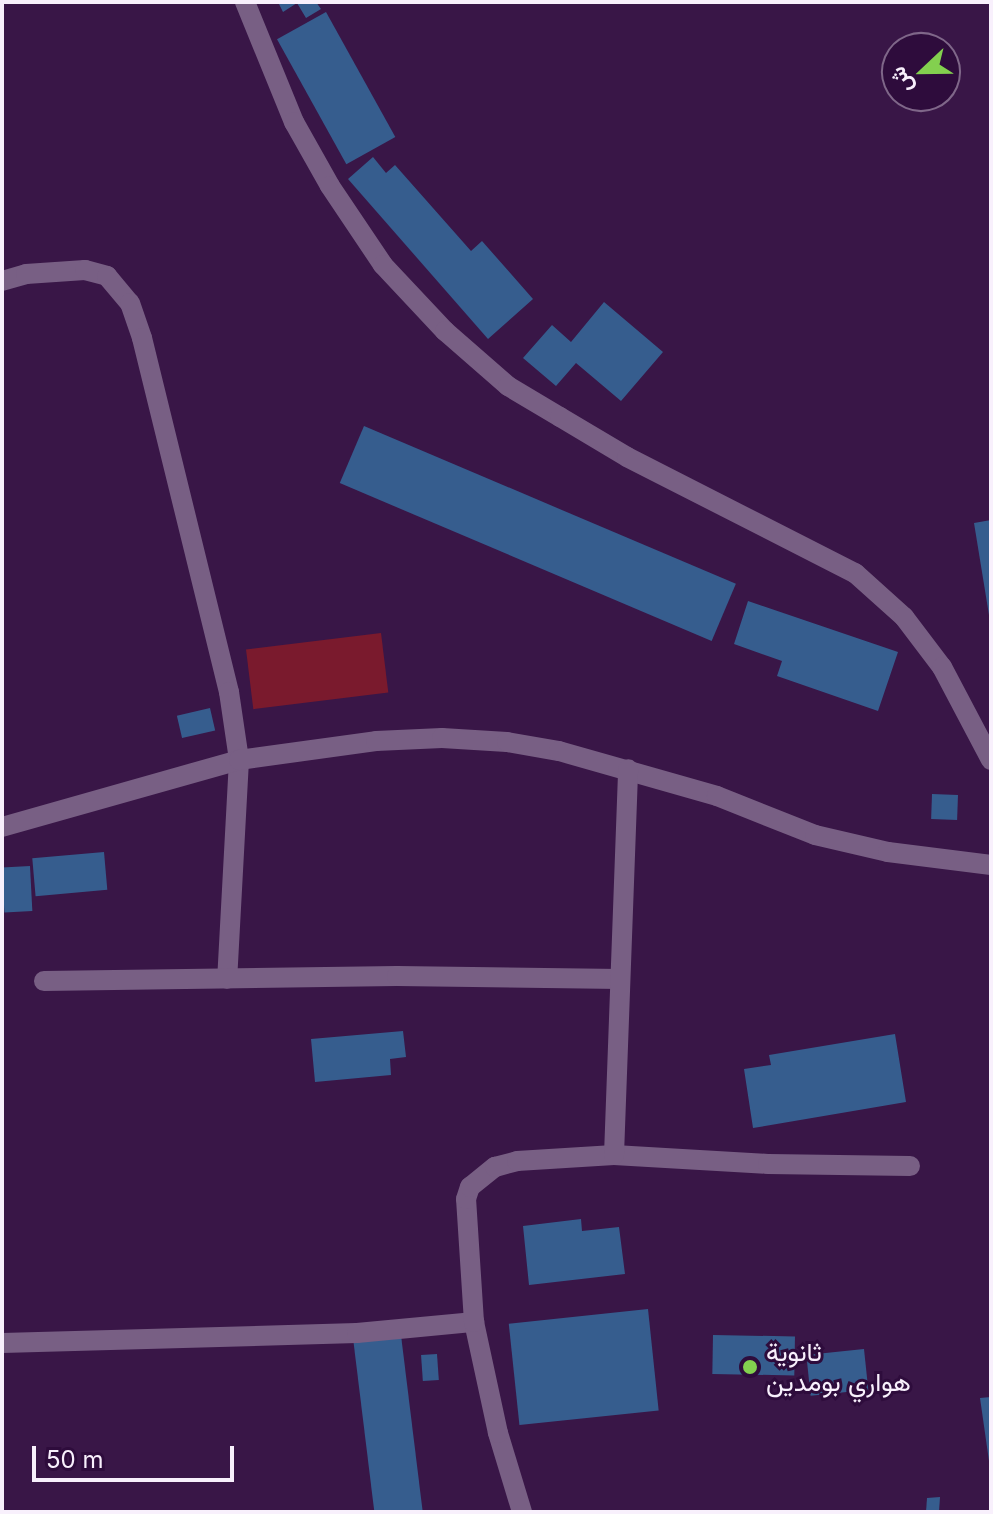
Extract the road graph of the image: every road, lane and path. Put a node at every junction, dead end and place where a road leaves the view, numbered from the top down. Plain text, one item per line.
1 (245, 2) edge
2 (2, 281) edge
3 (239, 760) junction
4 (991, 760) edge
5 (628, 769) junction
6 (2, 827) edge
7 (991, 865) edge
8 (227, 979) junction
9 (620, 979) junction
10 (44, 981) dead end
11 (614, 1155) junction
12 (910, 1166) dead end
13 (474, 1322) junction
14 (2, 1343) edge
15 (522, 1512) edge

1 - 4 street
2 - 3 street
3 - 5 street
3 - 6 street
3 - 8 street
5 - 7 street
5 - 9 street
8 - 9 street
8 - 10 street
9 - 11 street
11 - 12 street
11 - 13 street
13 - 14 street
13 - 15 street

